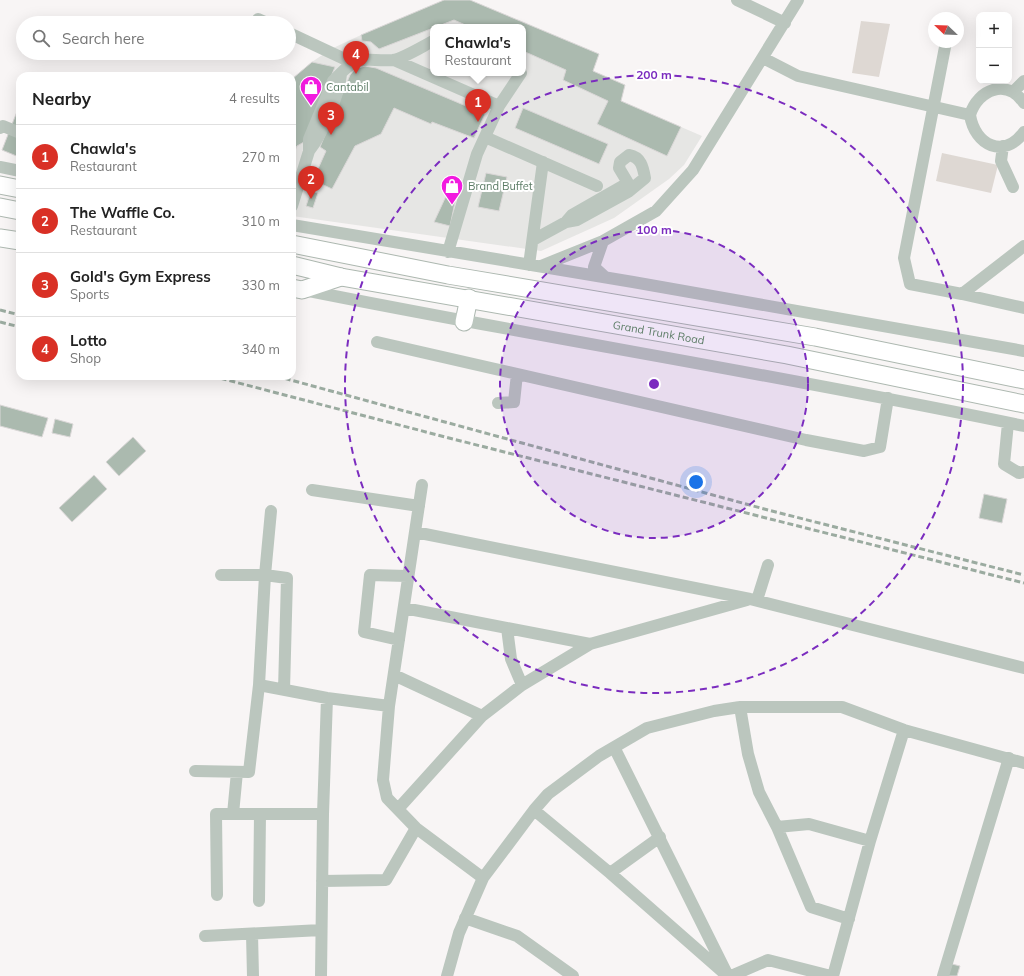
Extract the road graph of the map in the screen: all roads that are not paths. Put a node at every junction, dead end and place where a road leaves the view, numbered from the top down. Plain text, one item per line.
1 (737, 0) edge
2 (798, 0) edge
3 (784, 22) junction
4 (296, 36) edge
5 (430, 42) edge
6 (945, 48) edge
7 (763, 58) junction
8 (394, 60) junction
9 (353, 63) junction
10 (430, 76) edge
11 (431, 76) edge
12 (519, 76) edge
13 (1024, 81) edge
14 (1013, 92) junction
15 (1024, 103) edge
16 (499, 106) junction
17 (932, 107) junction
18 (970, 115) junction
19 (0, 128) edge
20 (16, 131) edge
21 (1024, 132) edge
22 (485, 137) junction
23 (1003, 146) junction
24 (543, 162) junction
25 (0, 167) edge
26 (16, 170) edge
27 (0, 185) edge
28 (597, 186) dead end
29 (1014, 187) dead end
30 (16, 188) edge
31 (296, 193) edge
32 (0, 207) edge
33 (16, 210) edge
34 (566, 222) junction
35 (296, 226) edge
36 (0, 238) edge
37 (16, 240) edge
38 (533, 240) junction
39 (603, 241) junction
40 (296, 245) edge
41 (1024, 246) edge
42 (448, 252) junction
43 (296, 266) edge
44 (535, 266) junction
45 (341, 276) junction
46 (605, 277) junction
47 (297, 289) edge
48 (962, 294) junction
49 (469, 298) junction
50 (1024, 308) edge
51 (464, 322) junction
52 (377, 342) dead end
53 (1024, 351) edge
54 (517, 374) junction
55 (1024, 380) edge
56 (888, 398) junction
57 (498, 403) dead end
58 (1024, 404) edge
59 (1008, 423) junction
60 (1024, 426) edge
61 (1024, 472) edge
62 (422, 485) dead end
63 (312, 490) dead end
64 (419, 506) junction
65 (271, 511) dead end
66 (415, 532) junction
67 (768, 565) dead end
68 (221, 575) dead end
69 (264, 575) junction
70 (407, 576) junction
71 (753, 600) junction
72 (404, 608) junction
73 (507, 628) junction
74 (400, 640) junction
75 (590, 644) junction
76 (1024, 668) edge
77 (394, 675) junction
78 (259, 685) junction
79 (522, 685) junction
80 (284, 690) junction
81 (327, 698) junction
82 (389, 706) junction
83 (740, 707) junction
84 (482, 716) junction
85 (904, 730) junction
86 (614, 747) junction
87 (1009, 758) junction
88 (1024, 763) edge
89 (195, 771) dead end
90 (236, 772) junction
91 (398, 809) junction
92 (534, 810) junction
93 (233, 814) junction
94 (260, 814) junction
95 (323, 814) junction
96 (777, 827) junction
97 (416, 828) junction
98 (660, 838) junction
99 (870, 841) junction
100 (610, 872) junction
101 (483, 878) junction
102 (322, 882) junction
103 (217, 895) dead end
104 (259, 901) dead end
105 (465, 918) junction
106 (849, 919) junction
107 (321, 930) junction
108 (252, 934) junction
109 (205, 936) dead end
110 (562, 972) edge
111 (745, 973) edge
112 (253, 976) edge
113 (321, 976) edge
114 (447, 976) edge
115 (573, 976) edge
116 (727, 976) edge
117 (731, 976) edge
118 (832, 976) edge
119 (943, 976) edge

1 - 3 street
2 - 3 street
3 - 7 street
4 - 9 street
5 - 8 street
6 - 17 street
7 - 17 street
7 - 39 street
8 - 9 street
8 - 10 street
9 - 31 street
11 - 16 street
12 - 16 street
13 - 14 street
14 - 15 street
14 - 18 street
16 - 22 street
17 - 18 street
17 - 48 street
18 - 23 street
19 - 20 street
21 - 23 street
22 - 24 street
22 - 42 street
23 - 29 street
24 - 28 street
24 - 38 street
25 - 26 street
27 - 30 highway
32 - 33 highway
34 - 34 street
34 - 38 street
35 - 42 street
36 - 37 highway
38 - 44 street
39 - 44 street
39 - 46 street
40 - 55 highway, Grand Trunk Road
41 - 48 street
42 - 44 street
43 - 45 highway, Grand Trunk Road
44 - 46 street
45 - 47 highway
45 - 49 highway, Grand Trunk Road
46 - 53 street
47 - 51 street
48 - 50 street
49 - 51 highway
49 - 58 highway, Grand Trunk Road
51 - 56 street
52 - 54 street
54 - 56 street
54 - 57 street
56 - 59 street
59 - 60 street
59 - 61 street
62 - 64 street
63 - 64 street
64 - 66 street
65 - 69 street
66 - 70 street
66 - 71 street
67 - 71 street
68 - 69 street
69 - 78 street
69 - 80 street
70 - 72 street
70 - 74 street
71 - 75 street
71 - 76 street
72 - 73 street
72 - 74 street
73 - 75 street
73 - 79 street
74 - 77 street
75 - 79 street
77 - 82 street
77 - 84 street
78 - 80 street
78 - 90 street
79 - 84 street
80 - 81 street
81 - 82 street
81 - 95 street
82 - 91 street
83 - 85 street
83 - 86 street
83 - 96 street
84 - 91 street
85 - 87 street
85 - 99 street
86 - 92 street
86 - 98 street
87 - 88 street
87 - 119 street
89 - 90 street
90 - 93 street
91 - 97 street
92 - 100 street
92 - 101 street
93 - 94 street
93 - 103 street
94 - 95 street
94 - 104 street
95 - 102 street
96 - 99 street
96 - 106 street
97 - 101 street
97 - 102 street
98 - 100 street
98 - 116 street
99 - 106 street
100 - 116 street
101 - 105 street
102 - 107 street
105 - 110 street
105 - 114 street
106 - 118 street
107 - 108 street
107 - 113 street
108 - 109 street
108 - 112 street
110 - 115 street
111 - 117 street
111 - 118 street

